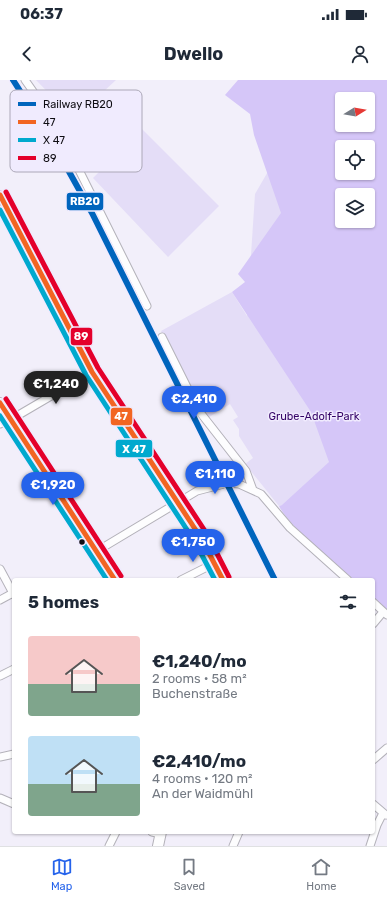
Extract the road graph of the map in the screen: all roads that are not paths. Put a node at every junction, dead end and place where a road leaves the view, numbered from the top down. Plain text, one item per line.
1 (25, 80) edge
2 (32, 90) edge
3 (80, 172) edge
4 (0, 195) edge
5 (147, 306) dead end
6 (162, 337) dead end
7 (92, 372) junction
8 (0, 403) edge
9 (10, 420) junction
10 (0, 424) edge
11 (253, 490) junction
12 (177, 502) junction
13 (97, 551) junction
14 (215, 563) junction
15 (0, 569) edge
16 (114, 578) edge
17 (185, 578) edge
18 (221, 578) edge
19 (345, 578) edge
20 (12, 592) edge
21 (12, 594) edge
22 (0, 600) edge
23 (375, 604) edge
24 (385, 613) edge
25 (375, 622) edge
26 (12, 670) edge
27 (0, 676) edge
28 (387, 748) edge
29 (12, 754) edge
30 (0, 757) edge
31 (375, 758) edge
32 (0, 798) edge
33 (12, 803) edge
34 (375, 806) edge
35 (385, 814) edge
36 (375, 831) edge
37 (115, 834) edge
38 (158, 834) edge
39 (237, 834) edge
40 (374, 834) edge
41 (109, 846) edge
42 (158, 846) edge
43 (233, 846) edge
44 (370, 846) edge

1 - 2 street
3 - 5 street
4 - 7 street
6 - 11 street
7 - 9 street
7 - 12 street
8 - 9 main road
9 - 10 street
9 - 13 main road
11 - 12 street
11 - 19 street
12 - 13 street
12 - 14 street
13 - 16 main road
14 - 17 street
14 - 18 street
15 - 20 street
21 - 22 street
23 - 24 street
24 - 25 street
26 - 27 street
28 - 31 street
29 - 30 street
32 - 33 street
34 - 35 street
35 - 36 street
37 - 41 street
38 - 42 main road
39 - 43 street
40 - 44 street

